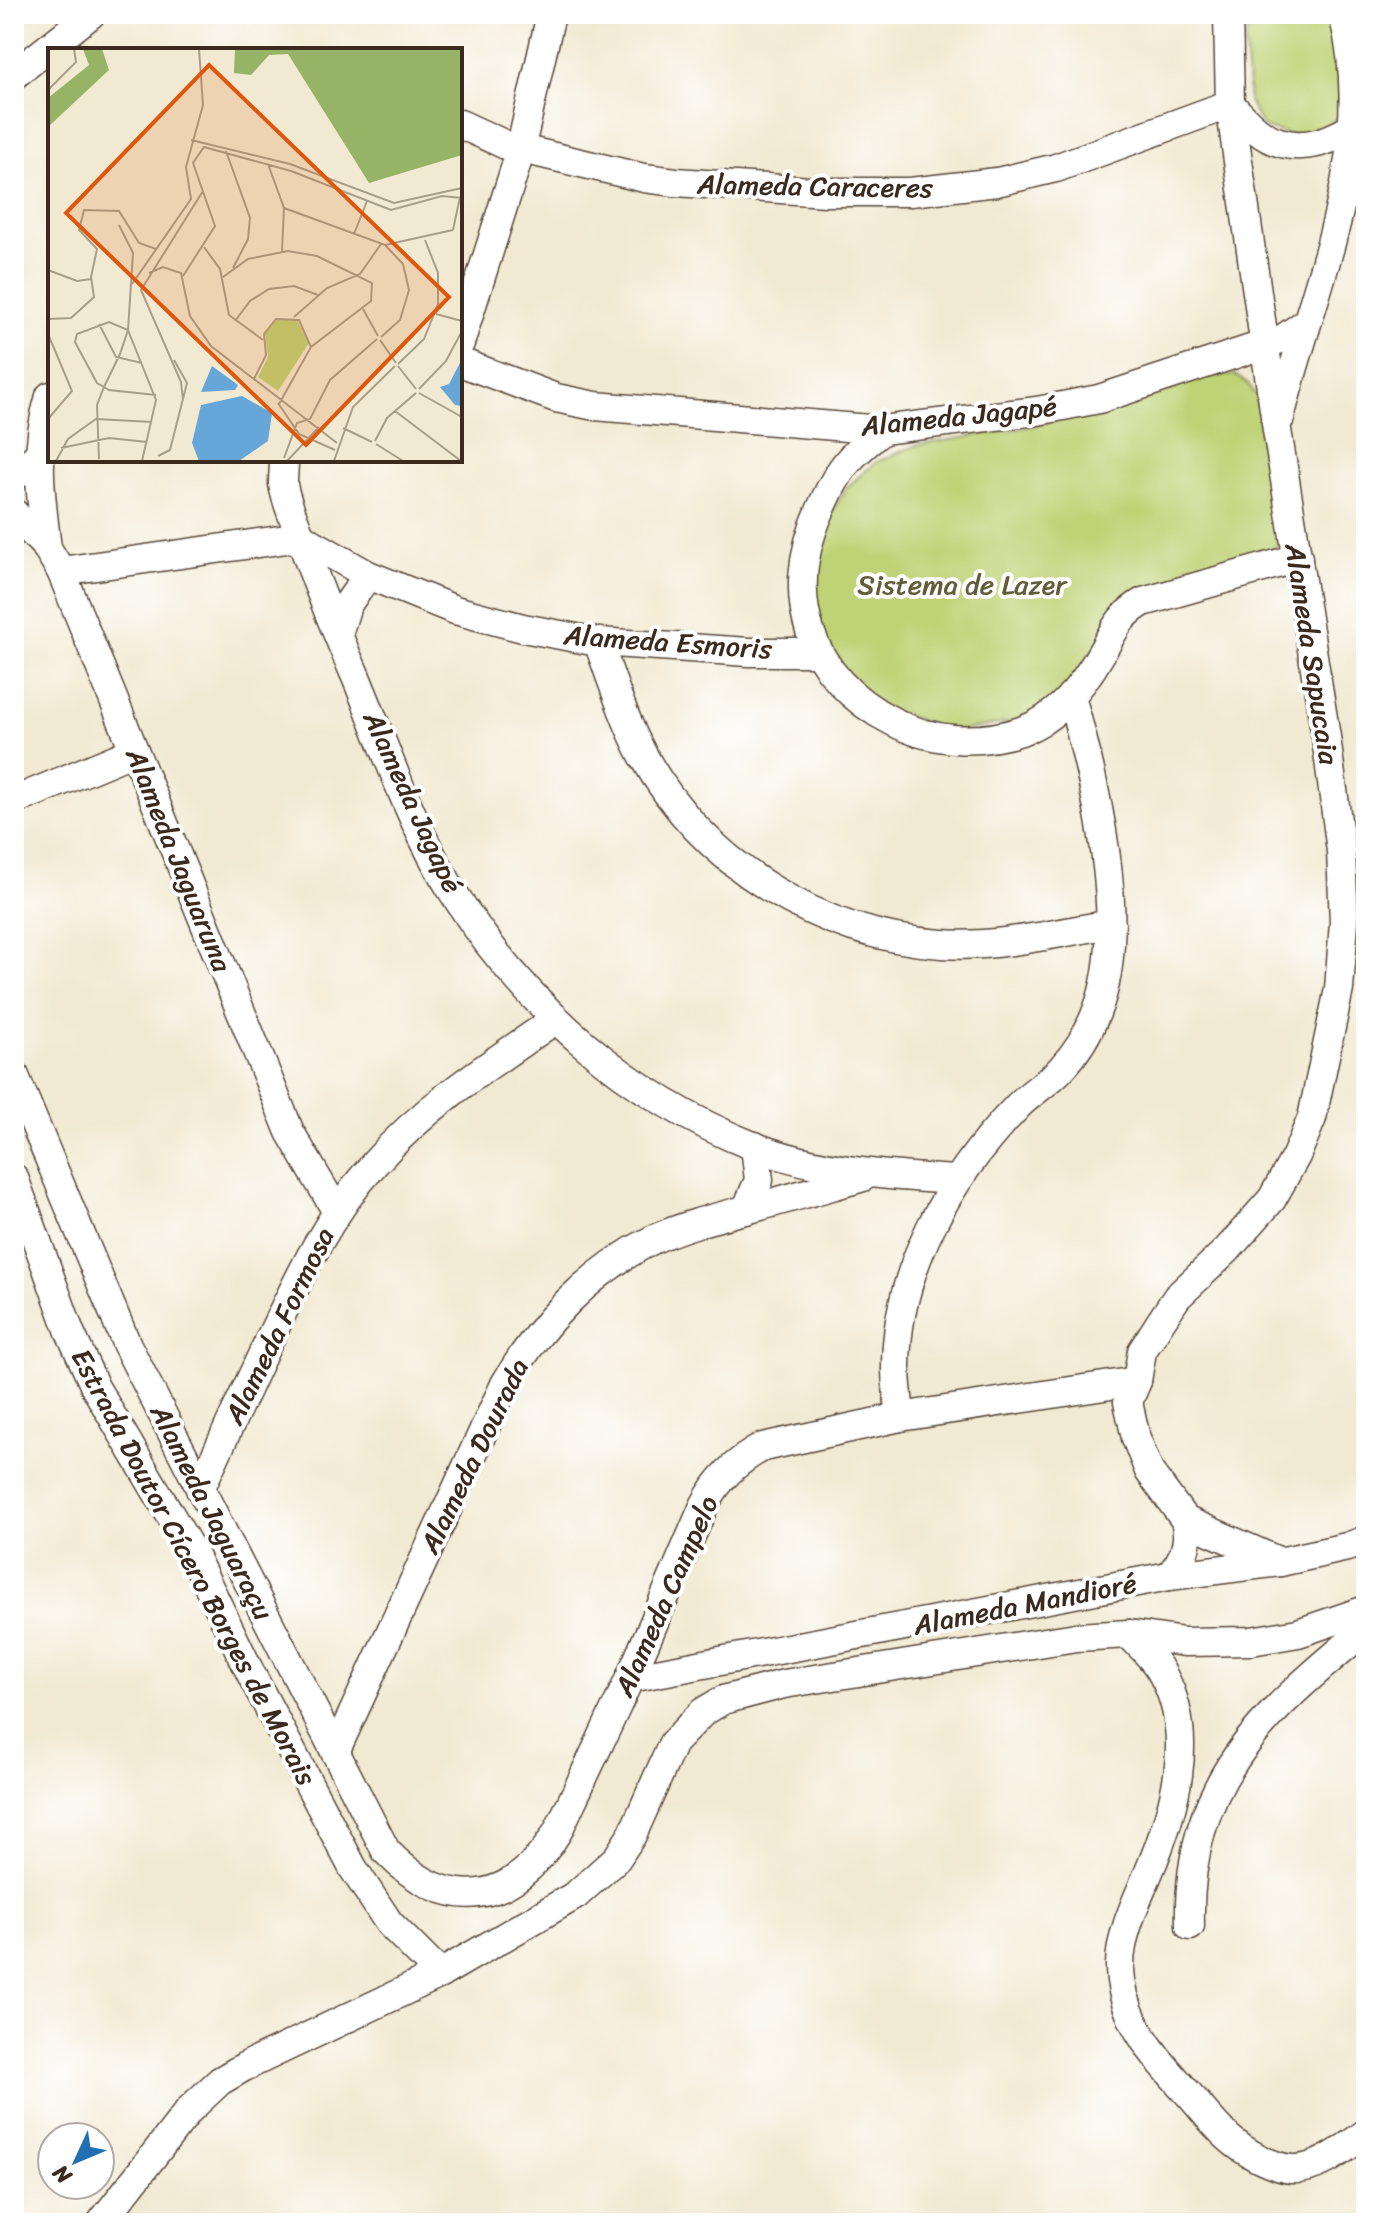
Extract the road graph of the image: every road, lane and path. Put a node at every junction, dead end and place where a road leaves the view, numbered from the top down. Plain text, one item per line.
1 (91, 14) edge
2 (551, 14) edge
3 (1233, 16) edge
4 (1348, 16) edge
5 (48, 48) edge
6 (48, 48) edge
7 (14, 75) edge
8 (1361, 79) edge
9 (1230, 104) junction
10 (1362, 121) edge
11 (462, 125) edge
12 (521, 147) junction
13 (1307, 322) junction
14 (462, 337) edge
15 (1264, 345) junction
16 (462, 363) edge
17 (48, 406) edge
18 (882, 430) junction
19 (1277, 430) junction
20 (38, 455) junction
21 (284, 462) edge
22 (14, 477) edge
23 (14, 513) edge
24 (301, 537) junction
25 (1298, 558) junction
26 (54, 560) junction
27 (368, 575) junction
28 (338, 634) junction
29 (598, 642) junction
30 (816, 652) junction
31 (1071, 696) junction
32 (134, 751) junction
33 (14, 801) edge
34 (1111, 924) junction
35 (555, 1020) junction
36 (14, 1074) edge
37 (755, 1146) junction
38 (874, 1174) junction
39 (14, 1178) edge
40 (956, 1180) junction
41 (746, 1210) junction
42 (337, 1212) junction
43 (1137, 1381) junction
44 (900, 1417) junction
45 (229, 1426) junction
46 (171, 1431) junction
47 (200, 1489) junction
48 (1185, 1520) junction
49 (1366, 1540) edge
50 (1280, 1562) junction
51 (1169, 1576) junction
52 (1366, 1610) edge
53 (650, 1629) junction
54 (1366, 1629) edge
55 (1298, 1633) junction
56 (1129, 1634) junction
57 (683, 1666) junction
58 (1316, 1671) junction
59 (630, 1678) junction
60 (358, 1701) junction
61 (310, 1703) junction
62 (335, 1752) junction
63 (472, 1894) joint
64 (1190, 1926) dead end
65 (440, 1974) junction
66 (1366, 2133) edge
67 (101, 2223) edge

1 - 5 street
2 - 12 street
3 - 9 street, Alameda Sapucaia
4 - 8 street
6 - 7 street
8 - 10 street
9 - 10 street
9 - 12 street, Alameda Caraceres
9 - 15 street, Alameda Sapucaia
10 - 13 street
11 - 12 street, Alameda Caraceres
12 - 14 street
13 - 15 street, Alameda Jagapé
13 - 19 street
15 - 18 street, Alameda Jagapé
15 - 19 street, Alameda Sapucaia
16 - 18 street, Alameda Jagapé
17 - 20 street
18 - 30 street
19 - 25 street, Alameda Sapucaia
20 - 22 street
20 - 26 street
21 - 24 street, Alameda Jagapé
23 - 26 street, Alameda Jaguaruna
24 - 26 street
24 - 27 street, Alameda Esmoris
24 - 28 street, Alameda Jagapé
25 - 31 street
25 - 43 street, Alameda Sapucaia
26 - 32 street, Alameda Jaguaruna
27 - 28 street
27 - 29 street, Alameda Esmoris
28 - 35 street, Alameda Jagapé
29 - 30 street, Alameda Esmoris
29 - 34 street
30 - 31 street
31 - 34 street
32 - 33 street
32 - 42 street, Alameda Jaguaruna
34 - 40 street
35 - 37 street, Alameda Jagapé
35 - 42 street, Alameda Formosa
36 - 46 street, Alameda Jaguaraçu
37 - 38 street, Alameda Jagapé
37 - 41 street
38 - 40 street, Alameda Jagapé
38 - 41 street, Alameda Dourada
39 - 65 street, Estrada Doutor Cícero Borges de Morais
40 - 44 street
41 - 60 street, Alameda Dourada
42 - 45 street, Alameda Formosa
43 - 44 street, Alameda Campelo
43 - 48 street, Alameda Sapucaia
44 - 53 street, Alameda Campelo
45 - 46 street
45 - 47 street, Alameda Formosa
46 - 47 street, Alameda Jaguaraçu
47 - 61 street, Alameda Jaguaraçu
48 - 50 street, Alameda Sapucaia
48 - 51 street
49 - 50 street, Alameda Mandioré
50 - 51 street, Alameda Mandioré
51 - 57 street, Alameda Mandioré
52 - 55 street
53 - 57 street
53 - 59 street, Alameda Campelo
54 - 58 street
55 - 56 street
55 - 58 street
56 - 65 street
56 - 66 street
57 - 59 street, Alameda Mandioré
58 - 64 street
59 - 63 street, Alameda Campelo
60 - 61 street
60 - 62 street, Alameda Dourada
61 - 62 street, Alameda Jaguaraçu
62 - 63 street, Alameda Jaguaraçu
65 - 67 street

